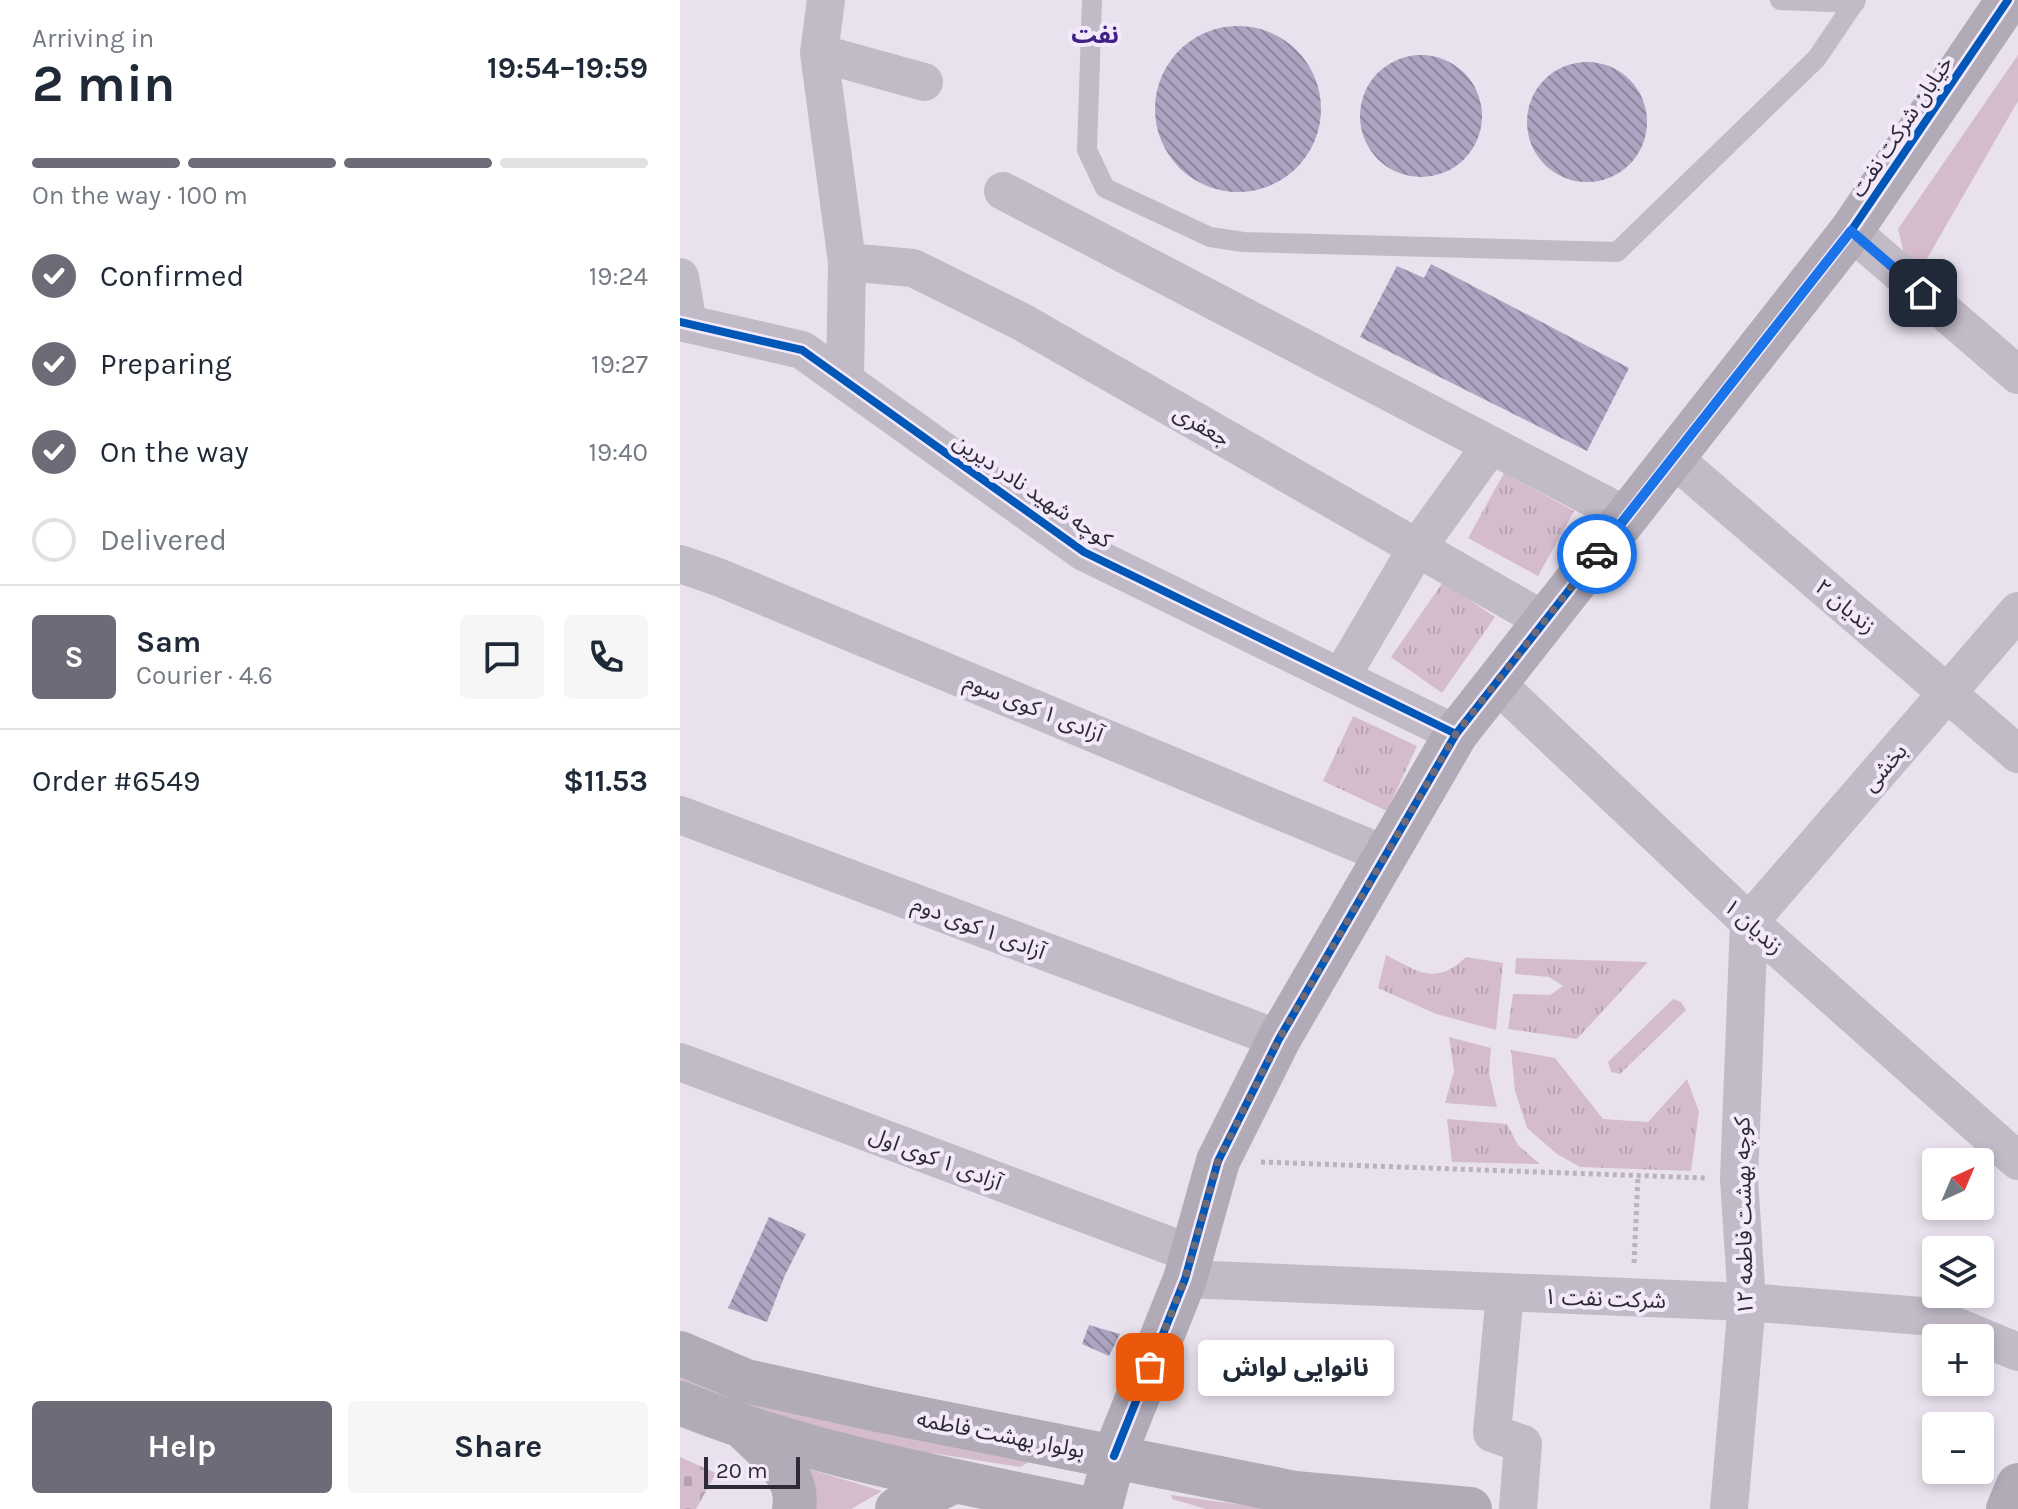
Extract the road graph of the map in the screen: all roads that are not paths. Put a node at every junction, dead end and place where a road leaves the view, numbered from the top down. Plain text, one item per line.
1 (826, 0) edge
2 (1092, 0) edge
3 (1780, 0) edge
4 (2008, 0) edge
5 (1855, 2) edge
6 (819, 53) junction
7 (924, 82) dead end
8 (1003, 191) dead end
9 (1851, 231) junction
10 (847, 262) junction
11 (680, 277) edge
12 (684, 323) edge
13 (2018, 375) edge
14 (845, 380) junction
15 (1491, 445) junction
16 (1673, 458) junction
17 (1627, 516) junction
18 (1417, 548) junction
19 (680, 564) edge
20 (2018, 611) edge
21 (1545, 621) junction
22 (1341, 677) junction
23 (1496, 683) junction
24 (1948, 693) junction
25 (1456, 734) junction
26 (2018, 754) edge
27 (680, 815) edge
28 (1386, 855) junction
29 (1749, 922) junction
30 (1279, 1039) junction
31 (680, 1062) edge
32 (2018, 1161) edge
33 (1188, 1266) junction
34 (1505, 1293) junction
35 (1747, 1302) junction
36 (2018, 1352) edge
37 (680, 1353) edge
38 (680, 1403) edge
39 (744, 1428) junction
40 (1114, 1456) junction
41 (955, 1481) junction
42 (2018, 1485) edge
43 (794, 1509) edge
44 (897, 1509) edge
45 (1090, 1509) edge
46 (1100, 1509) edge
47 (1470, 1509) edge
48 (1518, 1509) edge
49 (1729, 1509) edge
50 (2008, 1509) edge

1 - 6 street
2 - 5 lane
3 - 5 lane
4 - 9 street, خیابان شرکت نفت
6 - 7 street
6 - 10 street
8 - 15 street
9 - 13 street
9 - 16 street, خیابان شرکت نفت
10 - 14 street
10 - 18 street, جعفری
11 - 12 street
12 - 14 street, کوچه شهید نادر دیرین
14 - 22 street, کوچه شهید نادر دیرین
15 - 17 street
15 - 18 street
16 - 17 street, خیابان شرکت نفت
16 - 24 street, زندیان ۲
17 - 21 street, خیابان شرکت نفت
18 - 21 street, جعفری
18 - 22 street
19 - 28 street, آزادی ۱ کوی سوم
20 - 24 street, بخشی
21 - 23 street, خیابان شرکت نفت
22 - 25 street, کوچه شهید نادر دیرین
23 - 25 street, خیابان شرکت نفت
23 - 29 street, زندیان ۱
24 - 26 street, زندیان ۲
24 - 29 street, بخشی
25 - 28 street, خیابان شرکت نفت
27 - 30 street, آزادی ۱ کوی دوم
28 - 30 street, خیابان شرکت نفت
29 - 32 street, زندیان ۱
29 - 35 street, کوچه بهشت فاطمه ۱۲
30 - 33 street, خیابان شرکت نفت
31 - 33 street, آزادی ۱ کوی اول
33 - 34 street, شرکت نفت ۱
33 - 40 street, خیابان شرکت نفت
34 - 35 street, شرکت نفت ۱
34 - 48 street
35 - 36 street, شرکت نفت ۱
35 - 49 street, کوچه بهشت فاطمه ۱۲
37 - 40 street, بولوار بهشت فاطمه
38 - 39 street
39 - 41 street
39 - 43 street
40 - 46 street, خیابان شرکت نفت
40 - 47 street, بولوار بهشت فاطمه
41 - 44 street
41 - 45 street
42 - 50 street

